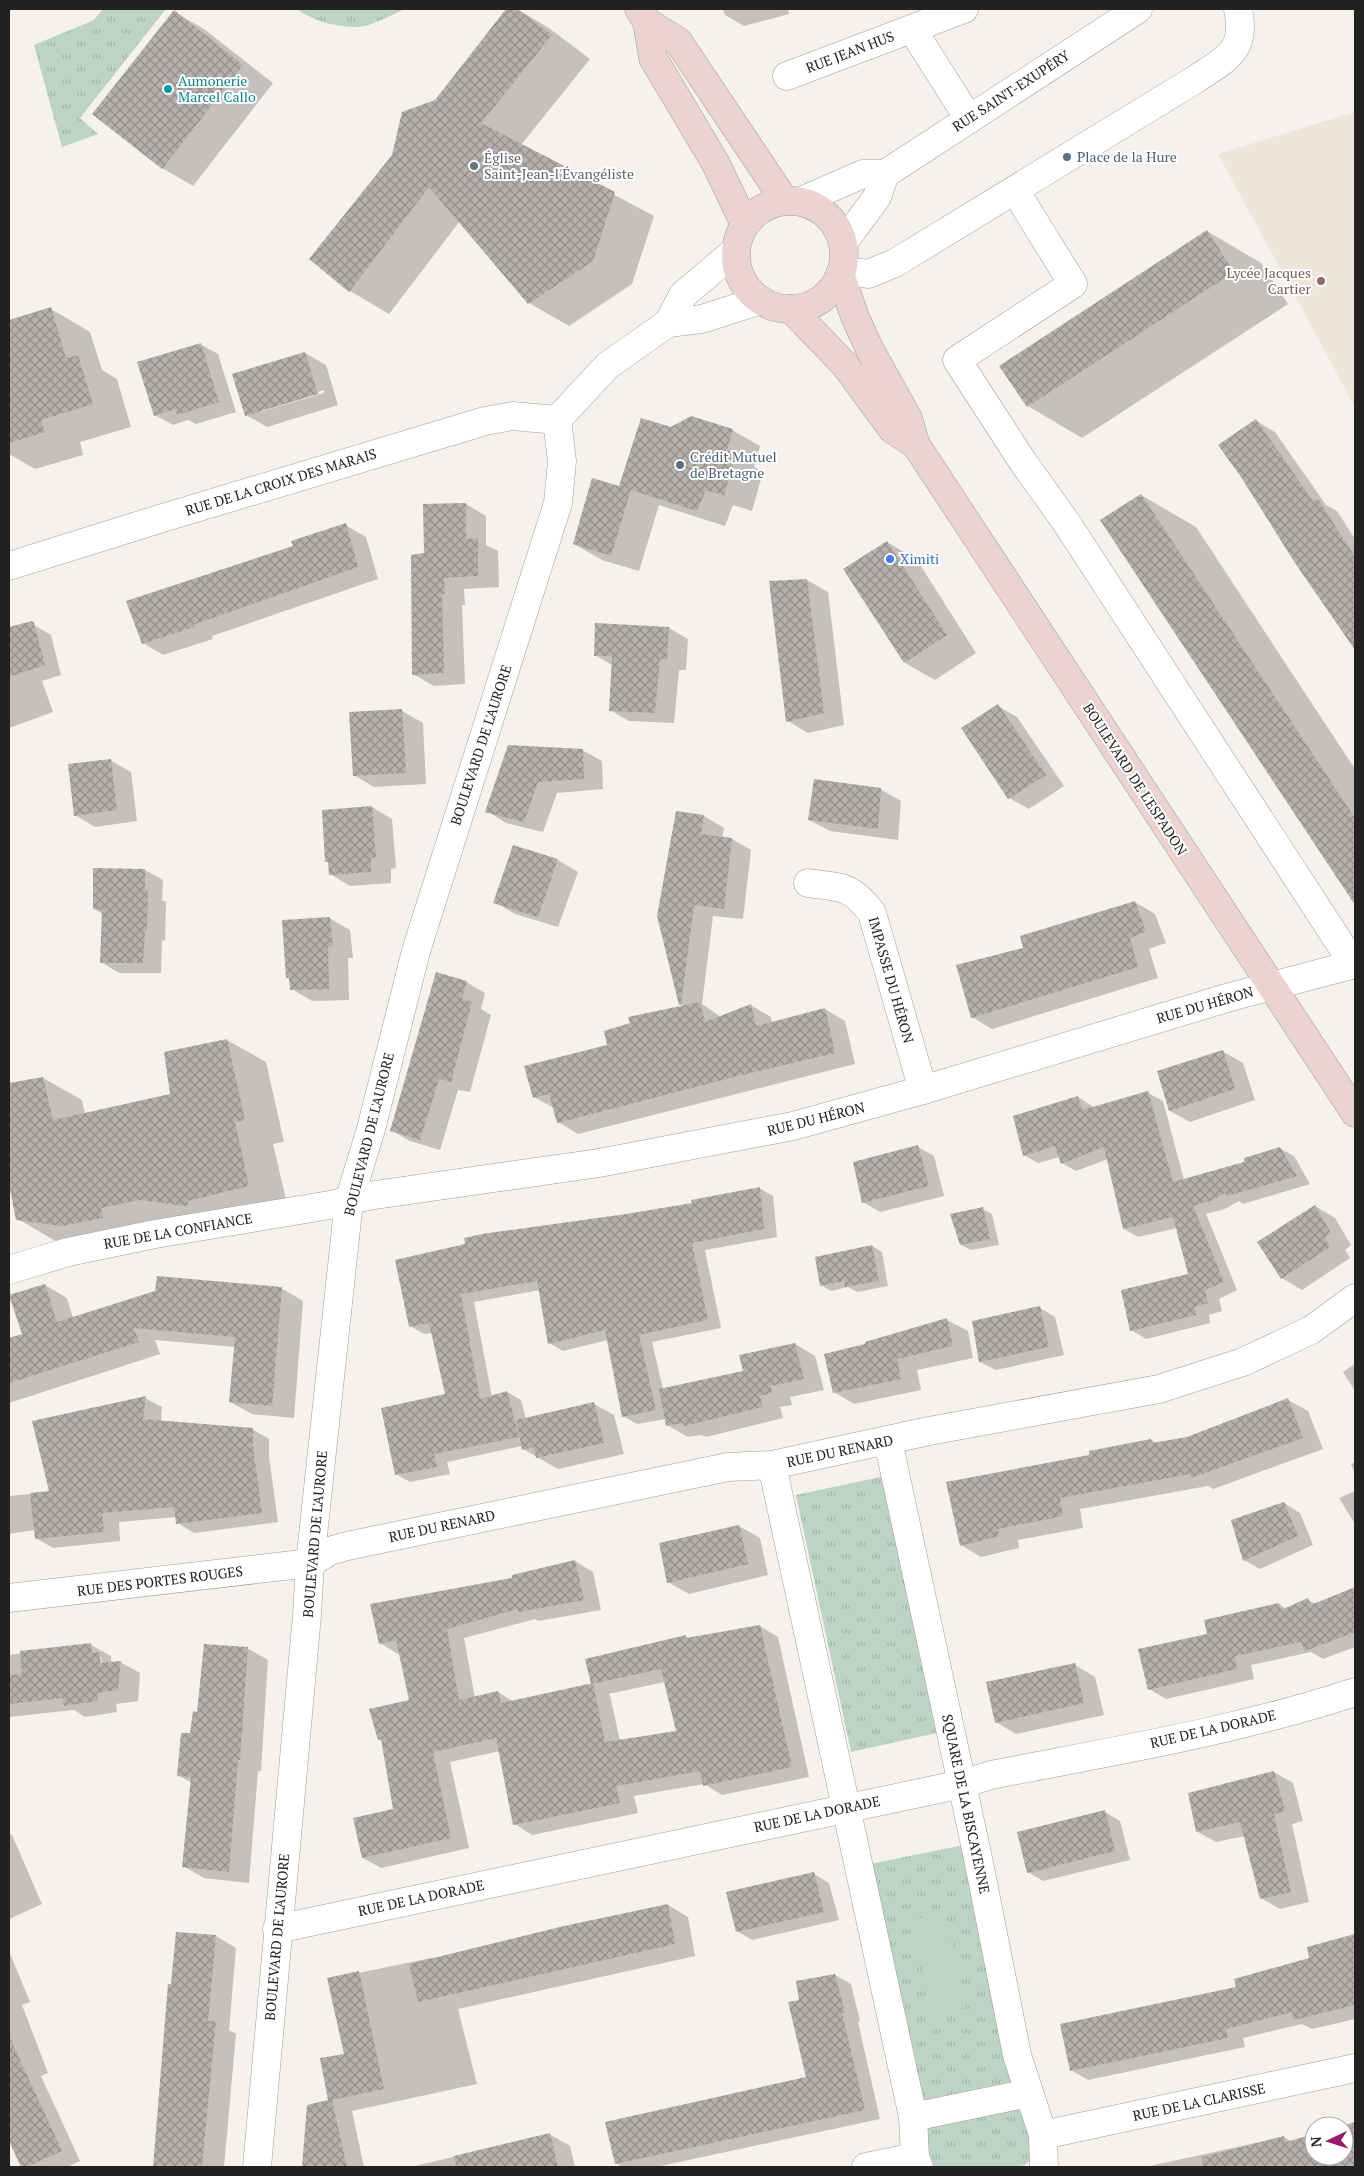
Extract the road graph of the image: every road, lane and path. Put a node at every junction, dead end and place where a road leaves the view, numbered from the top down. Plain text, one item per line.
1 (964, 9) edge
2 (1138, 9) edge
3 (1238, 9) edge
4 (643, 15) edge
5 (912, 28) junction
6 (787, 76) dead end
7 (969, 119) junction
8 (885, 174) junction
9 (793, 201) junction
10 (1024, 206) dead end
11 (746, 224) junction
12 (843, 243) junction
13 (736, 250) junction
14 (841, 272) junction
15 (761, 300) junction
16 (791, 309) junction
17 (668, 322) junction
18 (557, 420) junction
19 (916, 445) junction
20 (9, 566) edge
21 (808, 883) dead end
22 (1355, 965) edge
23 (1272, 986) junction
24 (923, 1090) junction
25 (1355, 1113) edge
26 (349, 1201) junction
27 (9, 1270) edge
28 (1355, 1298) edge
29 (888, 1441) junction
30 (772, 1465) junction
31 (310, 1563) junction
32 (9, 1598) edge
33 (1355, 1692) edge
34 (962, 1784) junction
35 (845, 1808) junction
36 (277, 1929) junction
37 (1355, 2068) edge
38 (1029, 2093) junction
39 (913, 2117) junction
40 (1043, 2135) junction
41 (917, 2162) edge
42 (257, 2167) edge
43 (866, 2167) edge
44 (1044, 2167) edge

1 - 5 street, RUE JEAN HUS
2 - 7 street, RUE SAINT-EXUPÉRY
3 - 14 street
4 - 9 street
4 - 11 street
5 - 6 street, RUE JEAN HUS
5 - 7 street, RUE JEAN HUS
7 - 8 street, RUE SAINT-EXUPÉRY
8 - 9 street
8 - 12 street
9 - 11 street
9 - 12 street
10 - 22 street
11 - 13 street
12 - 14 street
13 - 15 street
13 - 17 street
14 - 16 street
14 - 19 street, BOULEVARD DE L'ESPADON
15 - 16 street
15 - 17 street
16 - 19 street, BOULEVARD DE L'ESPADON
17 - 18 street
18 - 20 street, RUE DE LA CROIX DES MARAIS
18 - 26 street, BOULEVARD DE L'AURORE
19 - 23 street, BOULEVARD DE L'ESPADON
21 - 24 street, IMPASSE DU HÉRON
22 - 23 street, RUE DU HÉRON
23 - 24 street, RUE DU HÉRON
23 - 25 street, BOULEVARD DE L'ESPADON
24 - 26 street, RUE DU HÉRON
26 - 27 street, RUE DE LA CONFIANCE
26 - 31 street, BOULEVARD DE L'AURORE
28 - 29 street, RUE DU RENARD
29 - 30 street, RUE DU RENARD
29 - 34 street, SQUARE DE LA BISCAYENNE
30 - 31 street, RUE DU RENARD
30 - 35 street
31 - 32 street, RUE DES PORTES ROUGES
31 - 36 street, BOULEVARD DE L'AURORE
33 - 34 street, RUE DE LA DORADE
34 - 35 street, RUE DE LA DORADE
34 - 38 street, SQUARE DE LA BISCAYENNE
35 - 36 street, RUE DE LA DORADE
35 - 39 street
36 - 42 street, BOULEVARD DE L'AURORE
37 - 40 street, RUE DE LA CLARISSE
38 - 39 street
38 - 40 street, SQUARE DE LA BISCAYENNE
39 - 41 street
40 - 44 street, SQUARE DE LA BISCAYENNE
41 - 43 street

